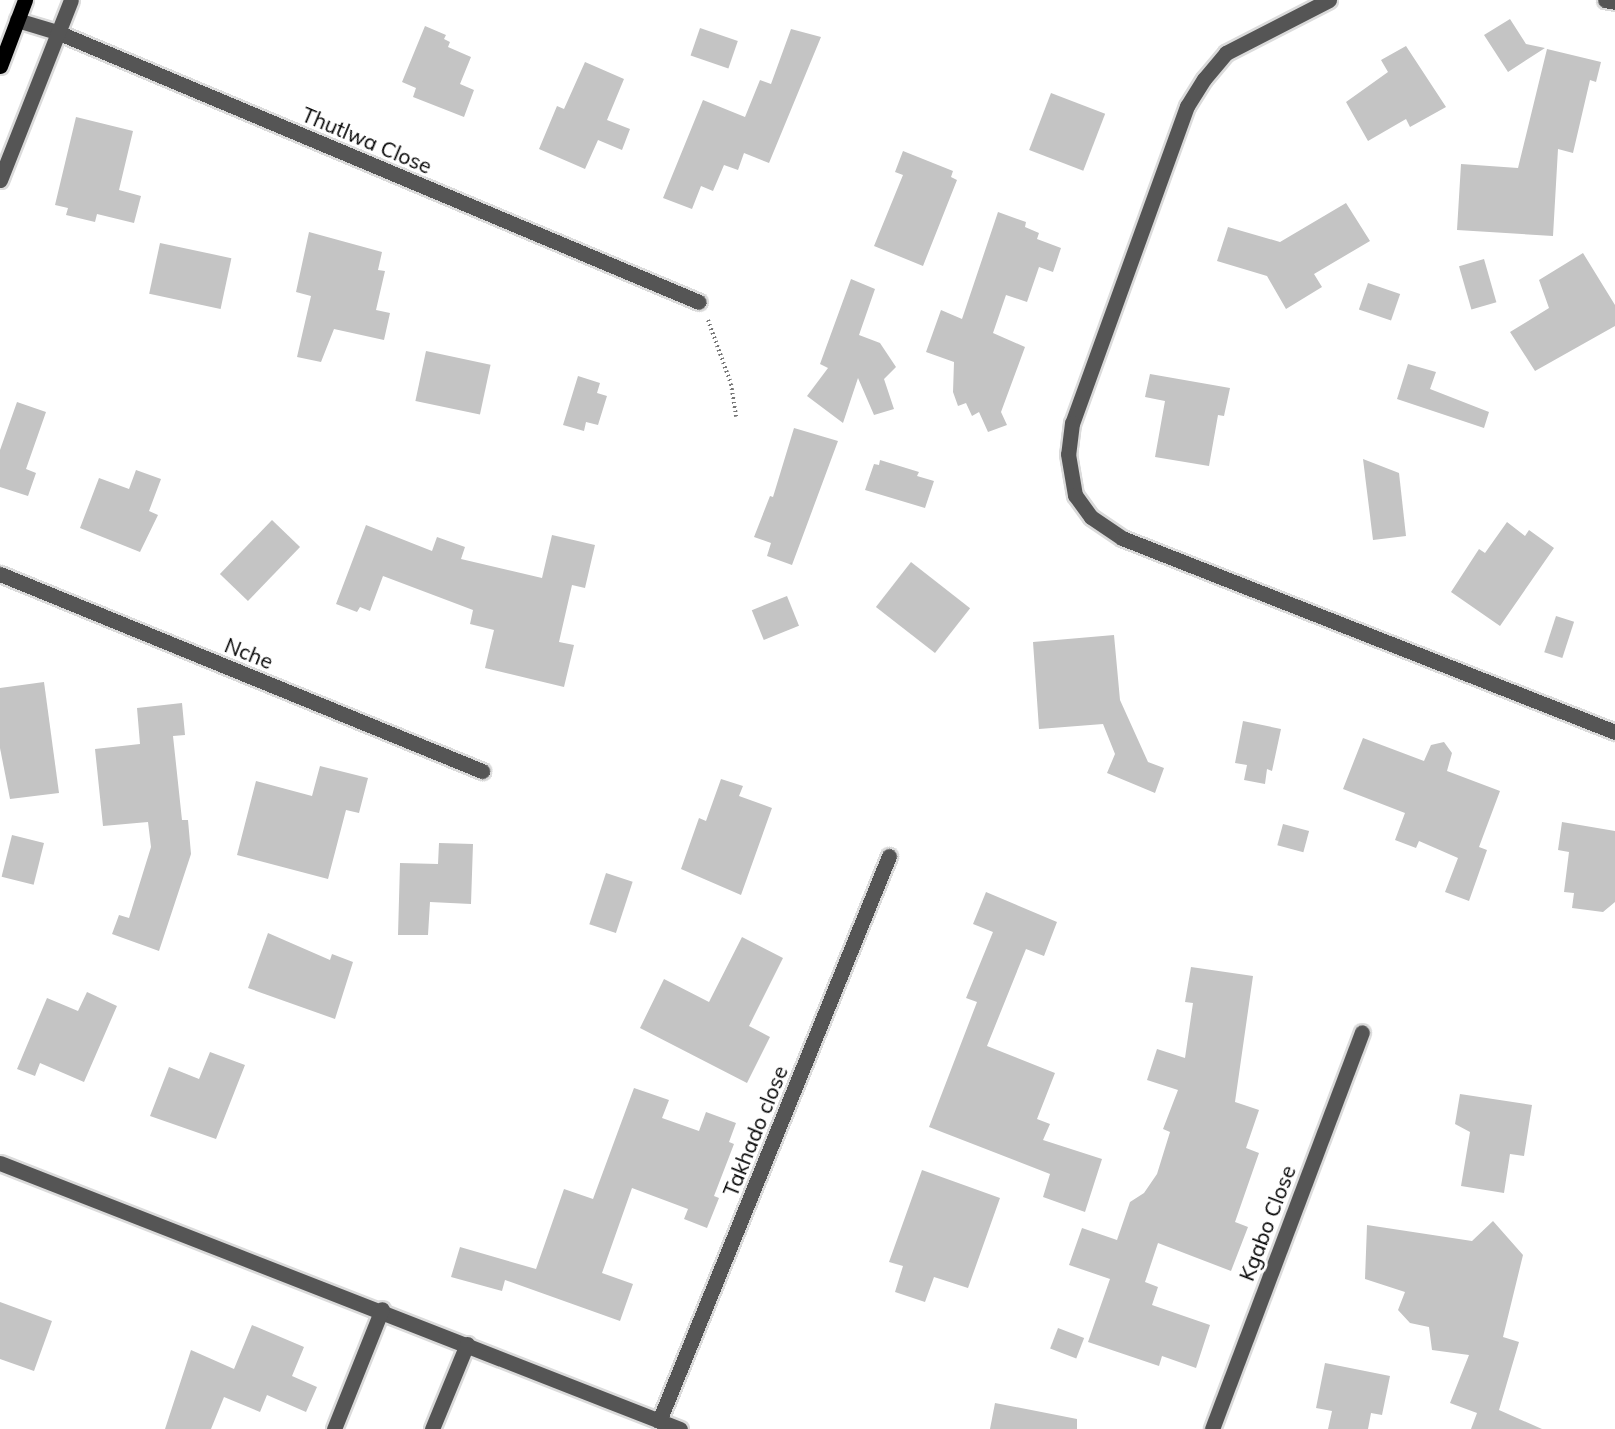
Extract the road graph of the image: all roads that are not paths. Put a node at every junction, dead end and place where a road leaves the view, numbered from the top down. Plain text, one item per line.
1 (25, 0) edge
2 (71, 0) edge
3 (1329, 0) edge
4 (1605, 0) edge
5 (1615, 2) edge
6 (17, 20) junction
7 (57, 32) junction
8 (0, 66) edge
9 (0, 180) edge
10 (699, 302) road end
11 (0, 574) edge
12 (1615, 732) edge
13 (482, 771) dead end
14 (890, 856) dead end
15 (1362, 1032) dead end
16 (0, 1162) edge
17 (382, 1309) junction
18 (467, 1344) junction
19 (659, 1421) junction
20 (334, 1429) edge
21 (432, 1429) edge
22 (680, 1429) edge
23 (1212, 1429) edge

1 - 6 main road
2 - 7 street
3 - 12 street
4 - 5 street
6 - 7 street, Thutlwa Close
6 - 8 main road
7 - 9 street
7 - 10 street, Thutlwa Close
11 - 13 street, Nche
14 - 19 street, Takhado close
15 - 23 street, Kgabo Close
16 - 17 street
17 - 18 street
17 - 20 street
18 - 19 street
18 - 21 street
19 - 22 street

